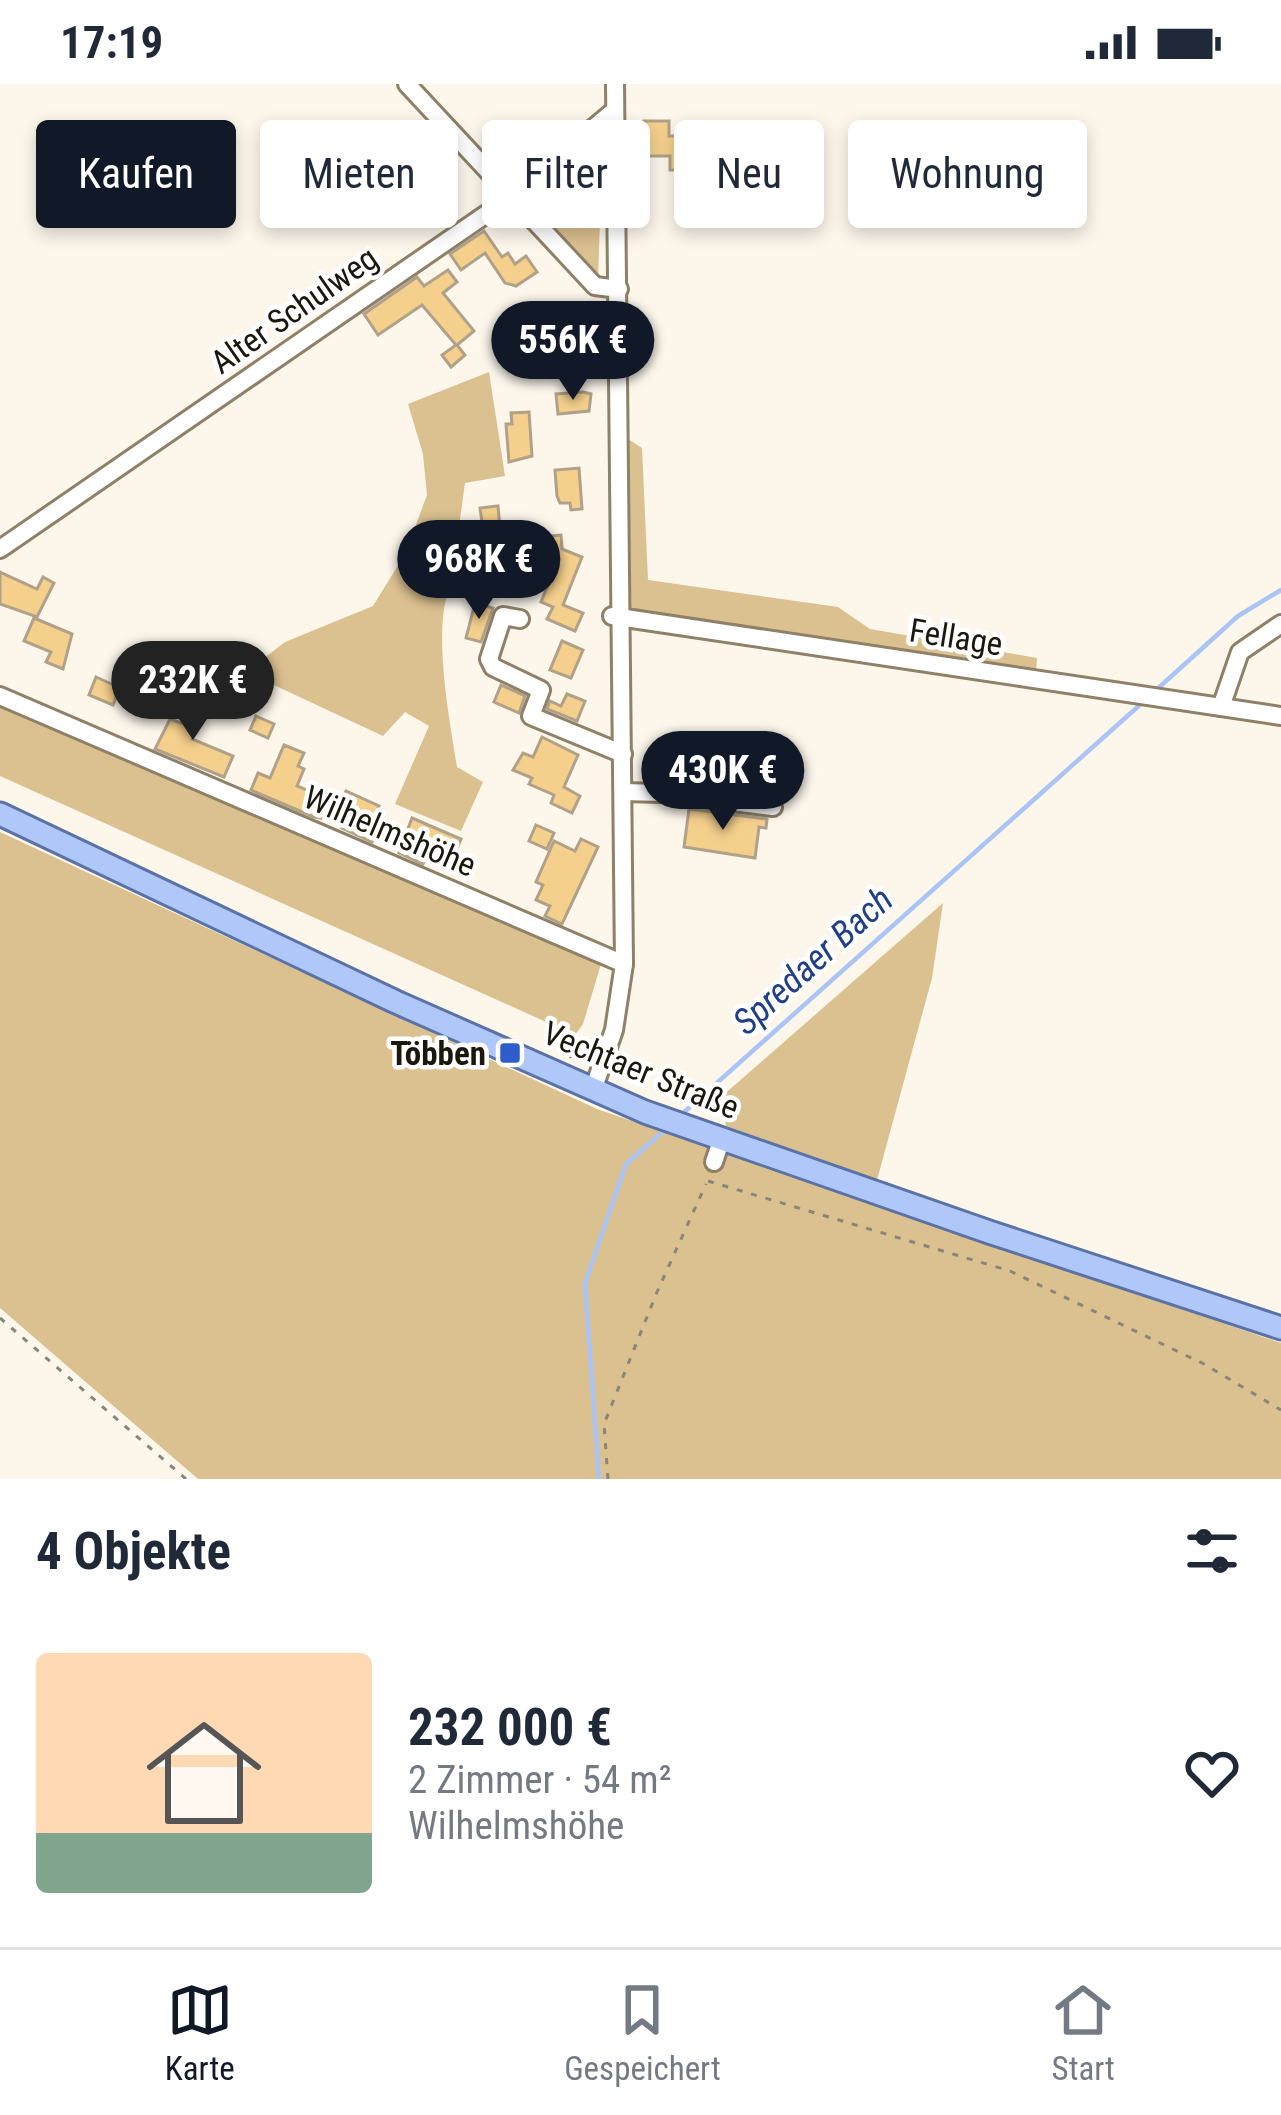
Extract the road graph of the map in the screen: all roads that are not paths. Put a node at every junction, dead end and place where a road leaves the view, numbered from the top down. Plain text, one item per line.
1 (407, 84) edge
2 (615, 84) edge
3 (615, 110) junction
4 (603, 120) edge
5 (482, 165) edge
6 (482, 216) edge
7 (541, 228) edge
8 (619, 290) junction
9 (0, 550) edge
10 (617, 616) junction
11 (520, 619) dead end
12 (1281, 624) edge
13 (0, 696) edge
14 (1221, 707) junction
15 (1281, 716) edge
16 (623, 754) junction
17 (623, 792) junction
18 (773, 807) dead end
19 (0, 814) edge
20 (624, 964) junction
21 (593, 1090) junction
22 (1281, 1328) edge

1 - 5 street
2 - 3 street
3 - 4 street, Alter Schulweg
3 - 8 street
6 - 9 street, Alter Schulweg
7 - 8 street
8 - 10 street
10 - 14 street, Fellage
10 - 16 street
11 - 16 street
12 - 14 street
13 - 20 street, Wilhelmshöhe
14 - 15 street, Fellage
16 - 17 street
17 - 18 street
17 - 20 street
19 - 21 main road, Vechtaer Straße
20 - 21 street
21 - 22 main road, Vechtaer Straße

